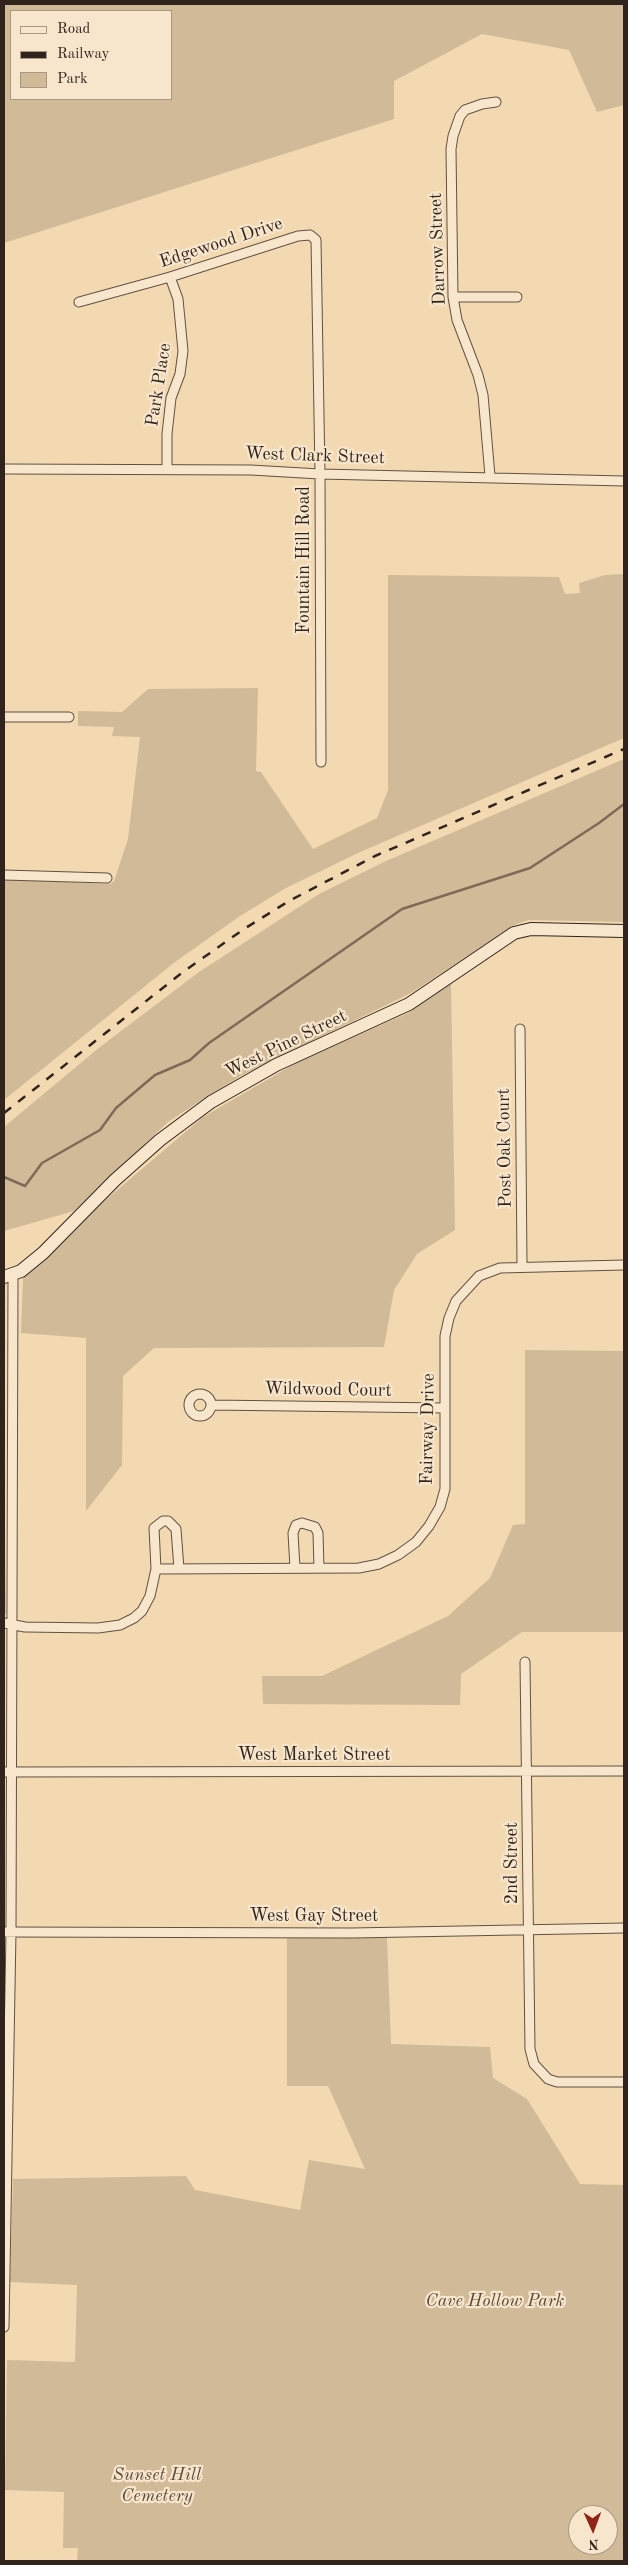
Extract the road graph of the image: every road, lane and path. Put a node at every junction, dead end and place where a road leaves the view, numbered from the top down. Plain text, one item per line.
1 (496, 102) dead end
2 (170, 277) junction
3 (454, 296) junction
4 (517, 297) dead end
5 (318, 298) joint
6 (78, 302) dead end
7 (4, 469) edge
8 (167, 469) junction
9 (320, 474) junction
10 (490, 476) junction
11 (624, 481) edge
12 (4, 717) edge
13 (69, 717) dead end
14 (321, 762) dead end
15 (4, 875) edge
16 (107, 878) dead end
17 (624, 931) edge
18 (520, 1029) dead end
19 (624, 1265) edge
20 (522, 1266) junction
21 (9, 1276) edge
22 (211, 1405) dead end
23 (444, 1408) junction
24 (295, 1568) junction
25 (320, 1568) junction
26 (156, 1569) junction
27 (178, 1569) junction
28 (8, 1623) edge
29 (525, 1662) dead end
30 (528, 1771) junction
31 (624, 1771) edge
32 (8, 1772) edge
33 (624, 1928) edge
34 (528, 1931) junction
35 (8, 1932) edge
36 (624, 2082) edge
37 (4, 2327) edge

1 - 3 street, Darrow Street
2 - 5 street, Edgewood Drive
2 - 6 street, Edgewood Drive
2 - 8 street, Park Place
3 - 4 street
3 - 10 street, Darrow Street
5 - 9 street, Fountain Hill Road
7 - 8 street, West Clark Street
8 - 9 street, West Clark Street
9 - 10 street, West Clark Street
9 - 14 street, Fountain Hill Road
10 - 11 street, West Clark Street
12 - 13 street
15 - 16 street
17 - 21 street, West Pine Street
18 - 20 street, Post Oak Court
19 - 20 street, Fairway Drive
20 - 23 street, Fairway Drive
21 - 28 street
22 - 23 street, Wildwood Court
23 - 25 street, Fairway Drive
24 - 25 street, Fairway Drive
24 - 25 street
24 - 27 street, Fairway Drive
26 - 27 street, Fairway Drive
26 - 27 street
26 - 28 street
28 - 32 street
29 - 30 street, 2nd Street
30 - 31 street, West Market Street
30 - 32 street, West Market Street
30 - 34 street, 2nd Street
32 - 35 street
33 - 34 street, West Gay Street
34 - 35 street, West Gay Street
34 - 36 street, 2nd Street
35 - 37 street

